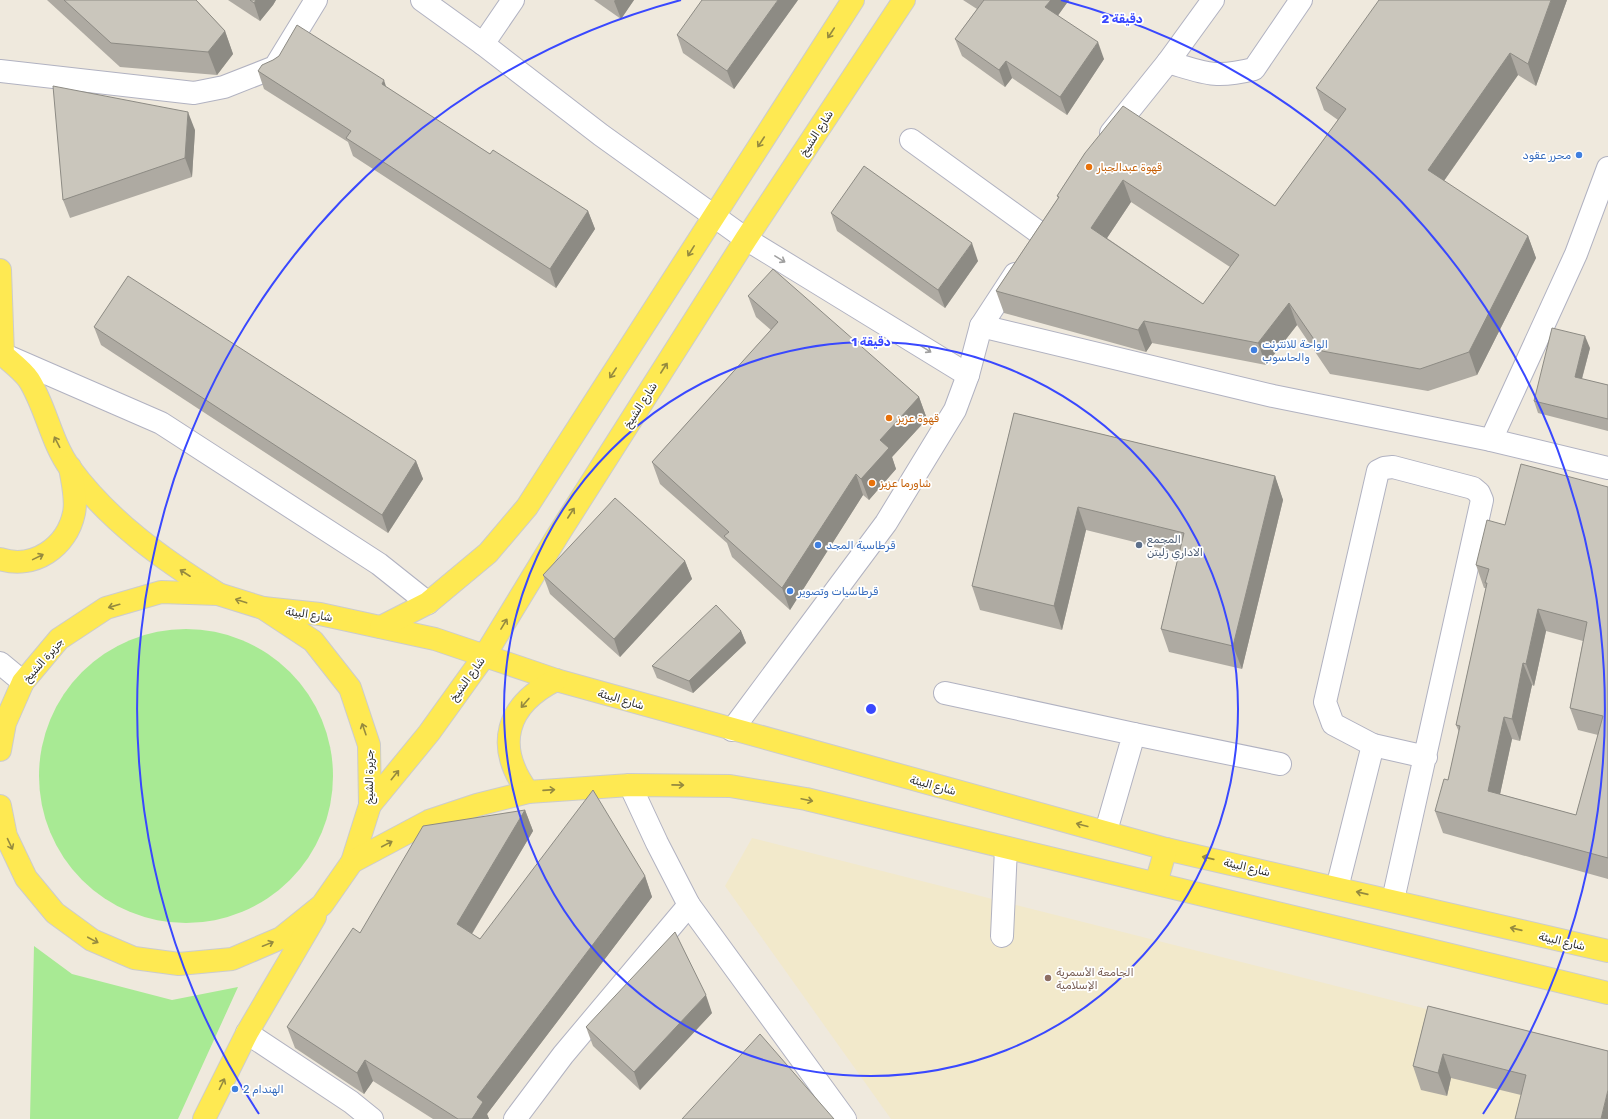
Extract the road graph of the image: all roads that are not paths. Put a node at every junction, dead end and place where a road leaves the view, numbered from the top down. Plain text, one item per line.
1 (316, 0) edge
2 (422, 0) edge
3 (513, 0) edge
4 (853, 0) edge
5 (904, 0) edge
6 (1213, 0) edge
7 (1301, 0) edge
8 (483, 44) junction
9 (1168, 62) junction
10 (0, 71) edge
11 (911, 140) dead end
12 (1097, 150) edge
13 (1608, 168) edge
14 (1054, 214) edge
15 (713, 215) junction
16 (1041, 234) junction
17 (746, 239) junction
18 (0, 270) edge
19 (981, 326) junction
20 (3, 355) junction
21 (968, 375) junction
22 (1491, 440) junction
23 (70, 467) junction
24 (1608, 468) edge
25 (0, 560) edge
26 (218, 594) junction
27 (428, 603) junction
28 (263, 608) junction
29 (381, 627) junction
30 (485, 654) junction
31 (0, 663) edge
32 (556, 680) junction
33 (23, 682) junction
34 (945, 693) dead end
35 (732, 730) junction
36 (1134, 734) junction
37 (1373, 745) junction
38 (0, 750) edge
39 (1426, 757) junction
40 (1280, 764) dead end
41 (630, 785) junction
42 (528, 792) junction
43 (370, 805) junction
44 (0, 806) edge
45 (1106, 831) junction
46 (1006, 848) junction
47 (1166, 849) junction
48 (352, 862) junction
49 (1156, 883) junction
50 (1337, 888) junction
51 (1393, 900) junction
52 (322, 905) junction
53 (689, 905) junction
54 (1002, 936) dead end
55 (1608, 951) edge
56 (1608, 993) edge
57 (247, 1033) junction
58 (204, 1119) edge
59 (372, 1119) edge
60 (515, 1119) edge
61 (845, 1119) edge

1 - 10 street
2 - 8 street
3 - 8 street
4 -> 15 main road
5 - 17 main road, شارع الشيخ
6 - 9 street
7 - 9 street
8 - 15 street
9 - 12 street
11 - 16 street
13 - 22 street
14 - 16 street
15 - 17 street
15 -> 27 main road
16 - 19 street
17 -> 21 street
30 -> 17 main road, شارع الشيخ
18 - 20 main road
19 - 21 street
19 - 22 street
23 -> 20 main road
20 - 27 street
21 - 35 street
22 - 24 street
25 -> 23 main road
26 -> 23 main road
28 -> 26 main road, جزيرة الشيخ
26 -> 33 main road, جزيرة الشيخ
27 - 29 main road
28 - 29 main road, شارع البيئة
43 -> 28 main road, جزيرة الشيخ
29 - 30 main road, شارع البيئة
30 - 32 main road, شارع البيئة
43 -> 30 main road, شارع الشيخ
31 - 33 street
32 - 35 main road, شارع البيئة
32 -> 42 main road
33 - 38 main road, جزيرة الشيخ
34 - 36 street
45 -> 35 main road, شارع البيئة
36 - 40 street
36 - 45 street
37 - 39 street
37 - 39 street
37 - 50 street
39 - 51 street
42 -> 41 main road
41 -> 46 main road
41 - 53 street
48 -> 42 main road
43 - 48 main road, جزيرة الشيخ
44 -> 52 main road, جزيرة الشيخ
45 - 47 main road, شارع البيئة
46 - 49 main road
46 - 54 street
47 - 49 main road
50 -> 47 main road, شارع البيئة
48 - 52 main road, جزيرة الشيخ
49 - 56 main road
51 -> 50 main road, شارع البيئة
55 -> 51 main road, شارع البيئة
52 - 57 main road
53 - 60 street
53 - 61 street
58 -> 57 main road
57 - 59 street

